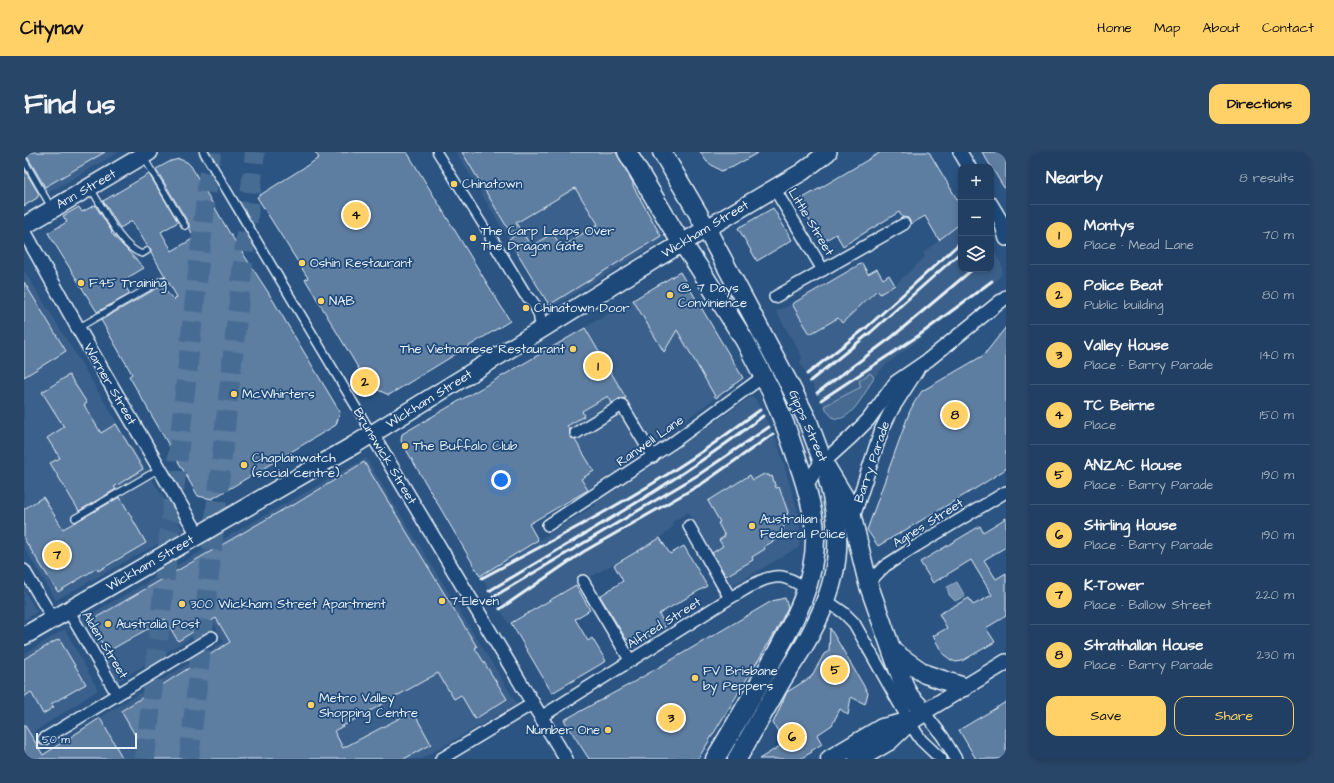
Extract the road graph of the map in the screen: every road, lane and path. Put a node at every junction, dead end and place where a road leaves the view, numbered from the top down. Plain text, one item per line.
1 (204, 152) edge
2 (437, 152) edge
3 (627, 152) edge
4 (662, 152) edge
5 (828, 152) edge
6 (960, 152) edge
7 (146, 154) edge
8 (24, 160) edge
9 (967, 164) edge
10 (90, 188) junction
11 (774, 188) junction
12 (994, 207) edge
13 (53, 209) junction
14 (1004, 219) edge
15 (904, 224) dead end
16 (24, 226) edge
17 (185, 226) dead end
18 (706, 229) junction
19 (24, 232) edge
20 (491, 238) joint
21 (1006, 239) edge
22 (682, 243) junction
23 (147, 251) dead end
24 (823, 270) junction
25 (162, 280) dead end
26 (775, 297) dead end
27 (1006, 297) edge
28 (542, 324) junction
29 (78, 328) junction
30 (922, 364) junction
31 (764, 376) junction
32 (576, 433) dead end
33 (372, 434) junction
34 (653, 457) junction
35 (823, 462) junction
36 (159, 468) junction
37 (805, 487) junction
38 (1006, 492) edge
39 (75, 518) dead end
40 (852, 520) junction
41 (548, 525) dead end
42 (689, 526) dead end
43 (198, 535) junction
44 (24, 570) edge
45 (583, 581) dead end
46 (868, 583) junction
47 (807, 589) junction
48 (730, 598) junction
49 (827, 601) junction
50 (68, 610) junction
51 (53, 619) junction
52 (24, 636) edge
53 (212, 637) dead end
54 (892, 651) junction
55 (630, 660) junction
56 (1006, 662) edge
57 (964, 687) junction
58 (117, 694) junction
59 (532, 704) junction
60 (541, 717) junction
61 (916, 717) junction
62 (44, 739) dead end
63 (441, 759) edge
64 (566, 759) edge
65 (714, 759) edge
66 (737, 759) edge
67 (830, 759) edge
68 (858, 759) edge
69 (940, 759) edge
70 (956, 759) edge

1 - 33 street, Brunswick Street
2 - 20 street
3 - 22 highway, Gipps Street
4 - 18 highway, Gipps Street
5 - 11 main road, Wickham Street
6 - 9 street
7 - 10 main road, Ann Street
7 - 17 lane
8 - 13 lane
10 - 13 main road, Ann Street
10 - 23 lane
11 - 18 main road, Wickham Street
11 - 24 street, Little Street
12 - 14 street
13 - 16 main road, Ann Street
14 - 21 street
15 - 24 street, Little Street
18 - 22 main road, Wickham Street
18 - 35 highway, Gipps Street, bridge
19 - 29 street, Warner Street
20 - 28 street
22 - 28 main road, Wickham Street
22 - 31 highway, Gipps Street
24 - 26 street, Little Street
25 - 29 lane
27 - 30 street, Barry Parade
28 - 33 main road, Wickham Street
29 - 36 street, Warner Street
30 - 35 street, Barry Parade
30 - 40 street, Barry Parade
31 - 34 street, Ranwell Lane
31 - 37 highway, Gipps Street, bridge
32 - 34 street
33 - 43 main road, Wickham Street
33 - 59 street, Brunswick Street
34 - 41 street, Ranwell Lane
35 - 37 street, Barry Parade
35 - 40 highway, Gipps Street
35 - 49 highway, Barry Parade
36 - 39 lane
36 - 43 street, Warner Street
37 - 47 highway
38 - 46 street, Agnes Street
40 - 46 highway, Gipps Street
42 - 48 street
43 - 50 main road, Wickham Street
44 - 51 street
45 - 55 street
46 - 54 highway, Gipps Street
47 - 48 street, Alfred Street
47 - 65 highway
48 - 55 street, Alfred Street
49 - 61 street
49 - 66 highway, Barry Parade
50 - 51 main road, Wickham Street
50 - 58 street, Alden Street
51 - 52 main road, Wickham Street
53 - 58 street, Alden Street
54 - 57 highway
54 - 61 highway, Gipps Street
55 - 60 street, Alfred Street
56 - 57 main road
57 - 61 main road
58 - 62 street, Alden Street
59 - 60 street, Brunswick Street
59 - 63 street
60 - 64 street, Brunswick Street
61 - 67 highway
61 - 68 highway
61 - 69 street
61 - 70 street

